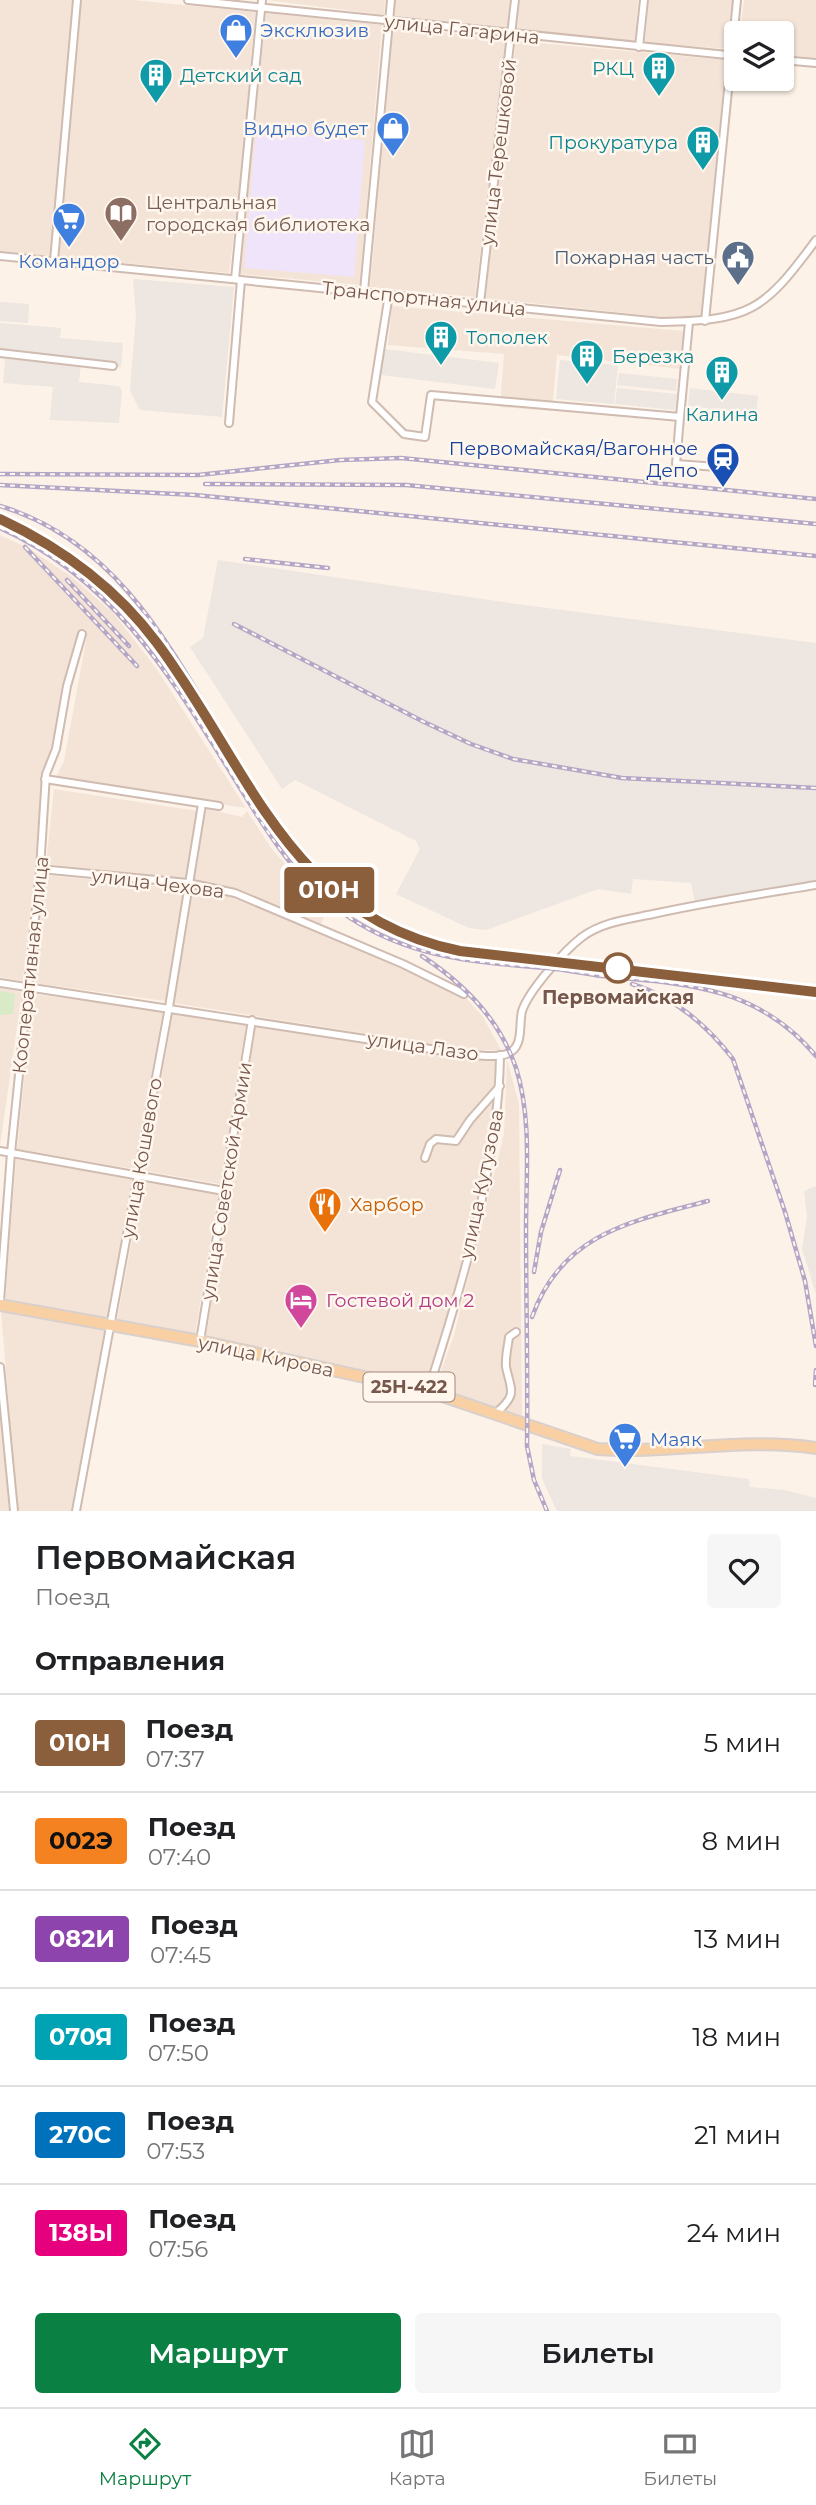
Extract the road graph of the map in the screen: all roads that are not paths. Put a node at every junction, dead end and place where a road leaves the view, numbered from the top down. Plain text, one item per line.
1 (77, 0) edge
2 (188, 0) edge
3 (391, 0) edge
4 (515, 0) edge
5 (644, 0) edge
6 (737, 0) edge
7 (261, 4) edge
8 (388, 20) junction
9 (736, 21) edge
10 (512, 35) junction
11 (639, 47) junction
12 (724, 54) edge
13 (794, 61) edge
14 (816, 63) edge
15 (730, 91) edge
16 (816, 240) edge
17 (0, 256) edge
18 (54, 261) junction
19 (238, 279) junction
20 (365, 291) junction
21 (389, 294) junction
22 (480, 303) junction
23 (689, 321) junction
24 (705, 321) junction
25 (0, 353) edge
26 (113, 366) dead end
27 (680, 417) junction
28 (229, 423) dead end
29 (731, 468) dead end
30 (82, 634) dead end
31 (45, 779) junction
32 (202, 804) junction
33 (219, 806) dead end
34 (40, 869) junction
35 (188, 883) junction
36 (816, 885) edge
37 (0, 983) edge
38 (28, 988) junction
39 (464, 994) dead end
40 (169, 1007) junction
41 (252, 1020) junction
42 (500, 1055) junction
43 (500, 1087) junction
44 (0, 1151) edge
45 (11, 1153) junction
46 (425, 1158) dead end
47 (138, 1175) junction
48 (224, 1191) junction
49 (0, 1303) edge
50 (111, 1324) junction
51 (516, 1332) dead end
52 (200, 1341) junction
53 (0, 1367) edge
54 (428, 1391) junction
55 (496, 1413) junction
56 (816, 1448) edge
57 (14, 1511) edge
58 (76, 1511) edge

1 - 18 street
2 - 7 street, улица Гагарина
3 - 8 street
4 - 10 street, улица Терешковой
5 - 11 street
6 - 9 street
7 - 8 street, улица Гагарина
7 - 19 street
8 - 10 street, улица Гагарина
8 - 20 street
10 - 11 street, улица Гагарина
10 - 22 street, улица Терешковой
11 - 12 street, улица Гагарина
13 - 14 street
15 - 24 street
16 - 24 street, Транспортная улица
17 - 18 street, Транспортная улица
18 - 19 street, Транспортная улица
19 - 20 street, Транспортная улица
19 - 28 street
20 - 21 street, Транспортная улица
21 - 22 street, Транспортная улица
21 - 27 street
22 - 23 street, Транспортная улица
23 - 24 street, Транспортная улица
23 - 27 street
25 - 26 street
27 - 29 street
30 - 31 street, Кооперативная улица
31 - 32 street
31 - 34 street, Кооперативная улица
32 - 33 street
32 - 35 street, улица Кошевого
34 - 35 street, улица Чехова
34 - 38 street, Кооперативная улица
35 - 39 street, улица Чехова
35 - 40 street, улица Кошевого
36 - 42 street, улица Лазо
37 - 38 street, улица Лазо
38 - 40 street, улица Лазо
38 - 45 street, Кооперативная улица
40 - 41 street, улица Лазо
40 - 47 street, улица Кошевого
41 - 42 street, улица Лазо
41 - 48 street, улица Советской Армии
42 - 43 street, улица Кутузова
43 - 46 street
43 - 54 street, улица Кутузова
44 - 45 street
45 - 47 street
45 - 49 street, Кооперативная улица
47 - 48 street
47 - 50 street, улица Кошевого
48 - 52 street, улица Советской Армии
49 - 50 main road, улица Кирова / 25Н-422
50 - 52 main road, улица Кирова / 25Н-422
50 - 58 street, улица Кошевого
51 - 55 street
52 - 54 main road, улица Кирова / 25Н-422
53 - 57 street
54 - 55 main road, улица Кирова / 25Н-422
55 - 56 main road, улица Кирова / 25Н-422

